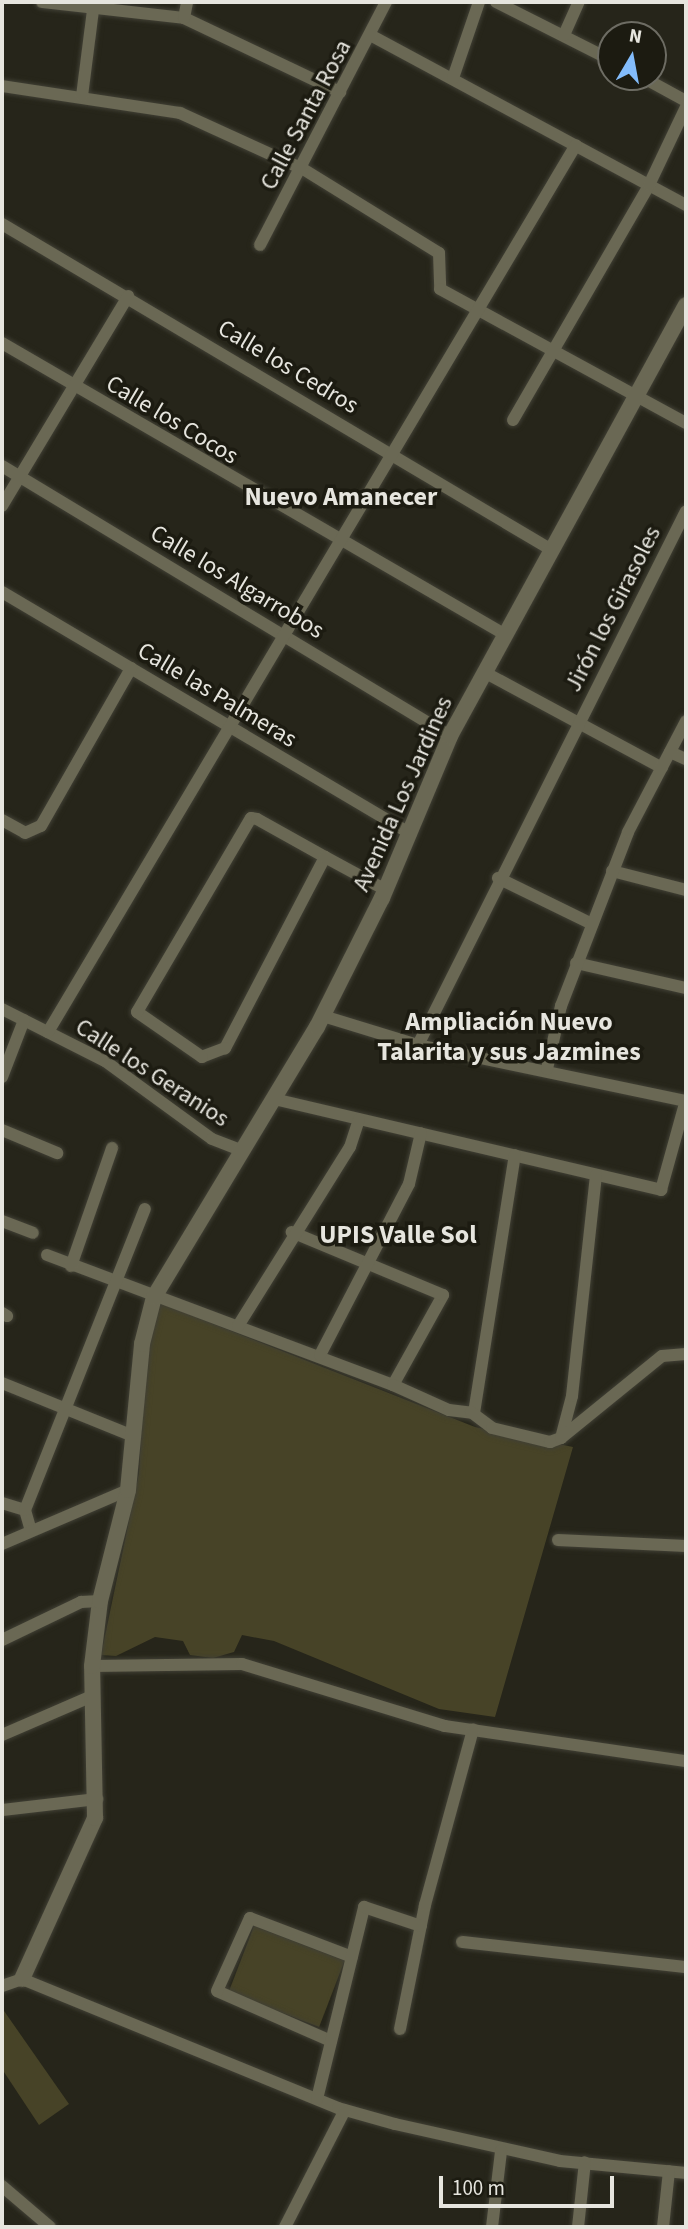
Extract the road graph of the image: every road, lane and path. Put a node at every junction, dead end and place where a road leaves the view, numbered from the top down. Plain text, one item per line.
1 (42, 2) edge
2 (187, 2) edge
3 (386, 2) edge
4 (480, 2) edge
5 (496, 2) edge
6 (579, 2) edge
7 (94, 4) edge
8 (184, 18) junction
9 (564, 35) junction
10 (372, 36) junction
11 (597, 53) edge
12 (453, 78) junction
13 (2, 86) edge
14 (667, 91) edge
15 (340, 92) junction
16 (82, 96) junction
17 (686, 101) edge
18 (686, 107) edge
19 (576, 145) junction
20 (303, 169) junction
21 (649, 185) junction
22 (686, 205) edge
23 (2, 224) edge
24 (260, 245) dead end
25 (128, 296) junction
26 (686, 305) edge
27 (477, 314) junction
28 (2, 343) edge
29 (553, 353) junction
30 (73, 386) junction
31 (635, 397) junction
32 (513, 420) dead end
33 (686, 424) edge
34 (391, 453) junction
35 (2, 466) edge
36 (20, 476) junction
37 (2, 506) edge
38 (686, 511) edge
39 (680, 538) edge
40 (338, 541) junction
41 (550, 550) junction
42 (2, 592) edge
43 (283, 633) junction
44 (504, 634) junction
45 (131, 668) junction
46 (484, 672) junction
47 (686, 722) edge
48 (228, 725) junction
49 (576, 726) junction
50 (450, 736) junction
51 (670, 752) junction
52 (686, 759) edge
53 (662, 768) junction
54 (2, 820) edge
55 (411, 834) junction
56 (325, 857) junction
57 (612, 871) junction
58 (498, 878) junction
59 (386, 890) junction
60 (686, 890) edge
61 (592, 924) junction
62 (576, 963) junction
63 (686, 988) edge
64 (2, 1009) edge
65 (323, 1016) junction
66 (24, 1020) junction
67 (48, 1032) junction
68 (418, 1045) junction
69 (547, 1069) junction
70 (2, 1077) edge
71 (274, 1099) junction
72 (686, 1100) edge
73 (359, 1119) junction
74 (2, 1130) edge
75 (421, 1133) junction
76 (112, 1148) dead end
77 (243, 1151) junction
78 (57, 1153) dead end
79 (515, 1155) junction
80 (596, 1175) junction
81 (145, 1209) dead end
82 (2, 1221) edge
83 (292, 1232) junction
84 (33, 1233) dead end
85 (47, 1255) dead end
86 (368, 1262) junction
87 (71, 1266) junction
88 (114, 1283) junction
89 (155, 1297) junction
90 (238, 1326) junction
91 (686, 1354) edge
92 (320, 1355) junction
93 (2, 1383) edge
94 (393, 1385) junction
95 (67, 1410) junction
96 (471, 1412) junction
97 (133, 1436) junction
98 (561, 1438) junction
99 (128, 1490) junction
100 (2, 1503) edge
101 (25, 1510) junction
102 (31, 1531) junction
103 (558, 1540) dead end
104 (2, 1544) edge
105 (686, 1546) edge
106 (100, 1601) junction
107 (2, 1640) edge
108 (92, 1666) junction
109 (90, 1697) junction
110 (473, 1729) junction
111 (2, 1735) edge
112 (686, 1761) edge
113 (97, 1799) junction
114 (2, 1810) edge
115 (421, 1926) junction
116 (462, 1942) dead end
117 (352, 1957) junction
118 (686, 1967) edge
119 (22, 1979) junction
120 (2, 1986) edge
121 (400, 2029) dead end
122 (331, 2041) junction
123 (317, 2099) junction
124 (345, 2110) junction
125 (502, 2151) junction
126 (585, 2162) junction
127 (669, 2171) junction
128 (686, 2173) edge
129 (2, 2186) edge
130 (50, 2227) edge
131 (285, 2227) edge
132 (492, 2227) edge
133 (578, 2227) edge
134 (663, 2227) edge

1 - 7 street
2 - 8 street
3 - 10 street, Calle Santa Rosa
4 - 12 street
5 - 9 street
6 - 9 street
7 - 8 street
7 - 16 street
8 - 15 street
9 - 11 street
10 - 12 street
10 - 15 street, Calle Santa Rosa
12 - 19 street
13 - 16 street
14 - 17 street
15 - 20 street, Calle Santa Rosa
16 - 20 street
18 - 21 street
19 - 21 street
19 - 27 street
20 - 24 street, Calle Santa Rosa
20 - 27 street
21 - 22 street
21 - 29 street
23 - 25 street, Calle los Cedros
25 - 30 street
25 - 34 street, Calle los Cedros
26 - 31 street, Avenida Los Jardines
27 - 29 street
27 - 34 street
28 - 30 street, Calle los Cocos
29 - 31 street
29 - 32 street
30 - 36 street
30 - 40 street, Calle los Cocos
31 - 33 street
31 - 41 street, Avenida Los Jardines
34 - 40 street
34 - 41 street, Calle los Cedros
35 - 36 street, Calle los Algarrobos
36 - 37 street
36 - 43 street, Calle los Algarrobos
38 - 39 street, Jirón los Girasoles
39 - 49 street, Jirón los Girasoles
40 - 43 street
40 - 44 street, Calle los Cocos
41 - 44 street, Avenida Los Jardines
42 - 45 street, Calle las Palmeras
43 - 48 street
43 - 50 street, Calle los Algarrobos
44 - 46 street, Avenida Los Jardines
45 - 48 street, Calle las Palmeras
45 - 54 street
46 - 49 street
46 - 50 street, Avenida Los Jardines
47 - 51 street
48 - 55 street, Calle las Palmeras
48 - 67 street
49 - 53 street
49 - 58 street, Jirón los Girasoles
50 - 55 street, Avenida Los Jardines
51 - 52 street
51 - 53 street
53 - 57 street
55 - 59 street, Avenida Los Jardines
56 - 56 street
56 - 59 street
57 - 60 street
57 - 61 street
58 - 61 street
58 - 68 street, Jirón los Girasoles
59 - 65 street, Avenida Los Jardines
61 - 62 street
62 - 63 street
62 - 69 street
64 - 66 street, Calle los Geranios
65 - 68 street
65 - 71 street, Avenida Los Jardines
66 - 67 street, Calle los Geranios
66 - 70 street
67 - 77 street, Calle los Geranios
68 - 69 street
69 - 72 street
71 - 73 street
71 - 77 street, Avenida Los Jardines
72 - 80 street
73 - 75 street
73 - 83 street
74 - 78 street
75 - 79 street
75 - 86 street
76 - 87 street
77 - 89 street, Avenida Los Jardines
79 - 80 street
79 - 96 street
80 - 98 street
81 - 88 street
82 - 84 street
83 - 86 street
83 - 90 street
85 - 87 street
86 - 92 street
86 - 94 street
87 - 88 street
88 - 89 street
88 - 95 street
89 - 90 street
89 - 97 street, Avenida Los Jardines
90 - 92 street
91 - 98 street
92 - 94 street
93 - 95 street
94 - 96 street
95 - 97 street
95 - 101 street
96 - 98 street
97 - 99 street, Avenida Los Jardines
99 - 102 street
99 - 106 street, Avenida Los Jardines
100 - 101 street
101 - 102 street
102 - 104 street
103 - 105 street
106 - 107 street
106 - 108 street, Avenida Los Jardines
108 - 109 street, Avenida Los Jardines
108 - 110 street
109 - 111 street
109 - 113 street, Avenida Los Jardines
110 - 112 street
110 - 115 street
113 - 114 street
113 - 119 street, Avenida Los Jardines
115 - 117 street
115 - 121 street
116 - 118 street
117 - 122 street
117 - 122 street
119 - 120 street
119 - 123 street
122 - 123 street
123 - 124 street
124 - 125 street
124 - 131 street
125 - 126 street
125 - 132 street
126 - 127 street
126 - 133 street
127 - 128 street
127 - 134 street
129 - 130 street

